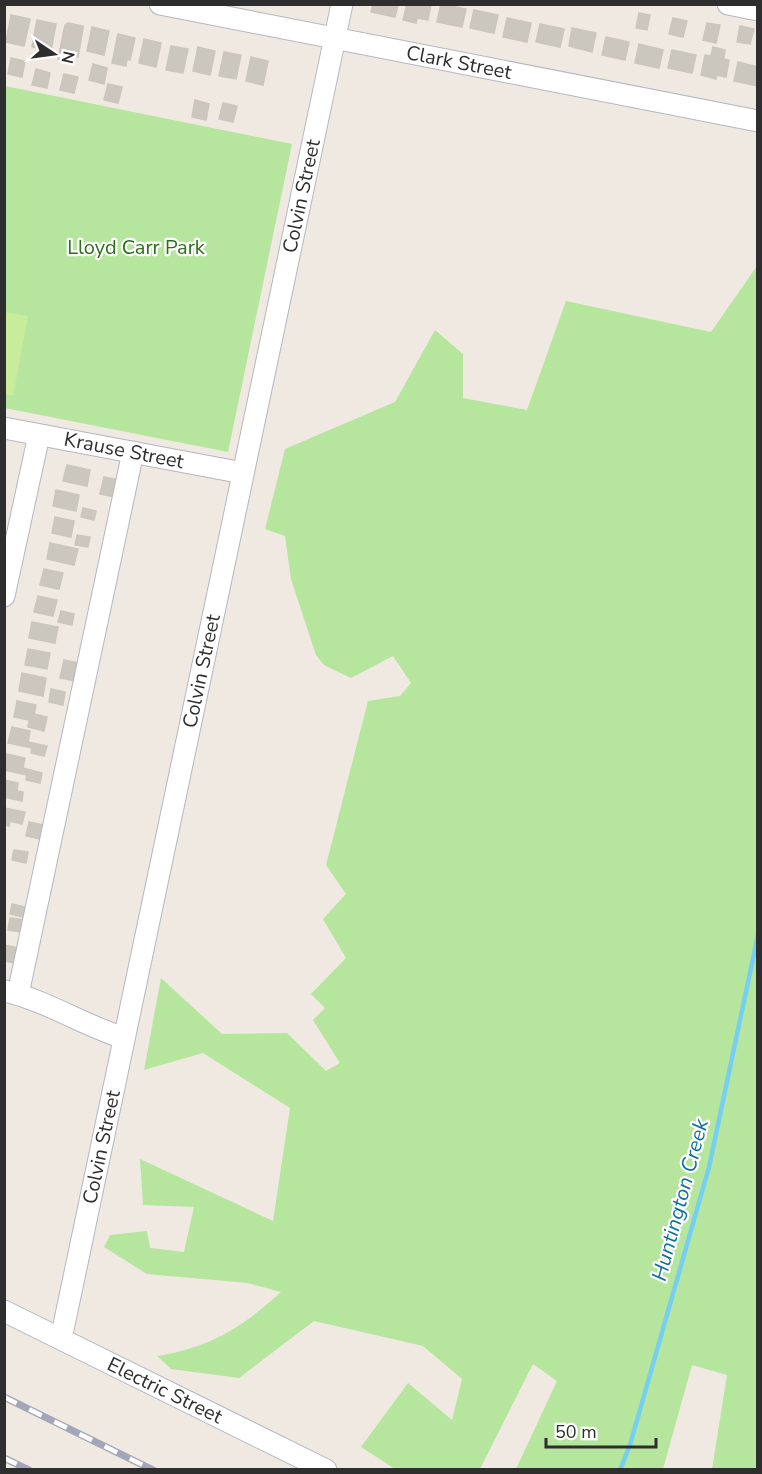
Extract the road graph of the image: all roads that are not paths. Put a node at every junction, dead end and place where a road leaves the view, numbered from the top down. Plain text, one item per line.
1 (160, 4) edge
2 (342, 4) edge
3 (728, 4) edge
4 (758, 10) edge
5 (334, 38) junction
6 (758, 121) edge
7 (4, 428) edge
8 (39, 435) junction
9 (133, 452) junction
10 (243, 473) junction
11 (4, 596) edge
12 (11, 993) edge
13 (124, 1038) junction
14 (4, 1311) edge
15 (61, 1339) junction
16 (326, 1470) edge

1 - 5 street, Clark Street
2 - 5 street, Colvin Street
3 - 4 street
5 - 6 street, Clark Street
5 - 10 street, Colvin Street
7 - 8 street, Krause Street
8 - 9 street, Krause Street
8 - 11 street
9 - 10 street, Krause Street
9 - 12 street
10 - 13 street, Colvin Street
12 - 13 street
13 - 15 street, Colvin Street
14 - 15 street, Electric Street
15 - 16 street, Electric Street

